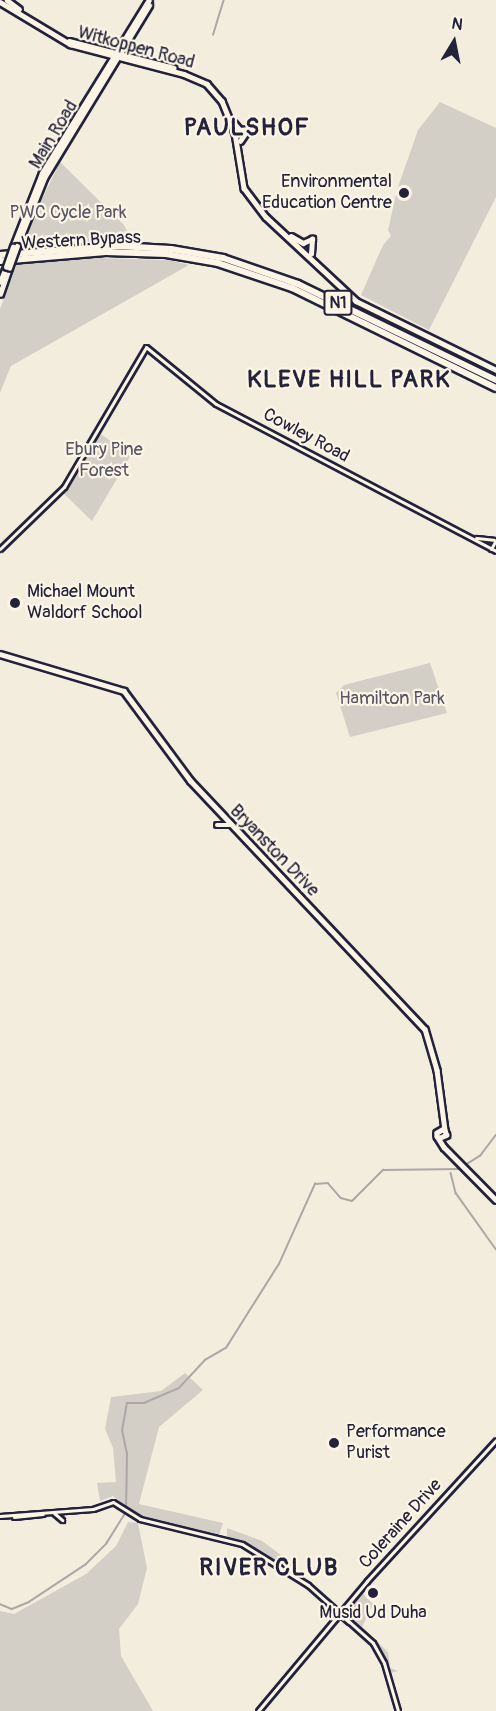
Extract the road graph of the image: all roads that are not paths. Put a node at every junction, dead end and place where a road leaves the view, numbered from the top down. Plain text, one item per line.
1 (7, 0) edge
2 (150, 0) edge
3 (0, 2) edge
4 (121, 46) junction
5 (101, 50) junction
6 (115, 55) junction
7 (126, 56) junction
8 (196, 76) junction
9 (234, 123) junction
10 (240, 141) junction
11 (290, 235) junction
12 (311, 254) junction
13 (0, 255) edge
14 (0, 261) edge
15 (8, 268) junction
16 (0, 282) edge
17 (0, 294) edge
18 (496, 369) edge
19 (496, 380) edge
20 (496, 388) edge
21 (464, 534) junction
22 (476, 538) junction
23 (495, 538) edge
24 (492, 548) edge
25 (0, 549) edge
26 (0, 654) edge
27 (225, 806) dead end
28 (223, 816) junction
29 (217, 825) dead end
30 (233, 826) junction
31 (442, 1129) junction
32 (446, 1136) junction
33 (439, 1138) junction
34 (445, 1148) junction
35 (496, 1200) edge
36 (496, 1440) edge
37 (80, 1510) junction
38 (54, 1513) junction
39 (0, 1517) edge
40 (62, 1520) dead end
41 (340, 1613) junction
42 (258, 1711) edge
43 (398, 1711) edge

1 - 5 main road, Witkoppen Road
2 - 4 main road, Main Road
3 - 6 main road, Witkoppen Road
4 - 5 main road
4 - 6 main road, Main Road
4 - 7 main road
5 - 6 main road, Witkoppen Road
6 - 7 main road, Witkoppen Road
6 - 8 main road, Witkoppen Road
6 - 15 main road, Main Road, bridge
7 - 8 main road, Witkoppen Road
8 - 9 main road, Witkoppen Road
8 - 18 main road, Witkoppen Road
9 - 10 main road, Witkoppen Road
9 - 10 main road
10 - 11 main road, Witkoppen Road
11 - 12 main road, Witkoppen Road
11 - 12 main road
12 - 18 main road, Witkoppen Road
13 - 19 highway, Western Bypass / N1
14 - 20 highway, Western Bypass / N1
15 - 16 main road, Main Road
15 - 17 main road, Main Road
21 - 22 street, Cowley Road
21 - 24 street, Cowley Road
21 - 25 street, Cowley Road
22 - 23 street
22 - 24 street, Cowley Road
23 - 24 street
26 - 28 main road, Bryanston Drive
27 - 28 main road
28 - 30 main road, Bryanston Drive
29 - 30 main road
30 - 31 main road, Bryanston Drive
31 - 32 main road
31 - 33 main road
32 - 33 main road
32 - 34 main road
33 - 34 main road
34 - 35 main road
36 - 41 street, Coleraine Drive
37 - 38 street
37 - 39 street
37 - 41 street
38 - 39 street
38 - 40 street
41 - 42 street, Coleraine Drive
41 - 43 street

